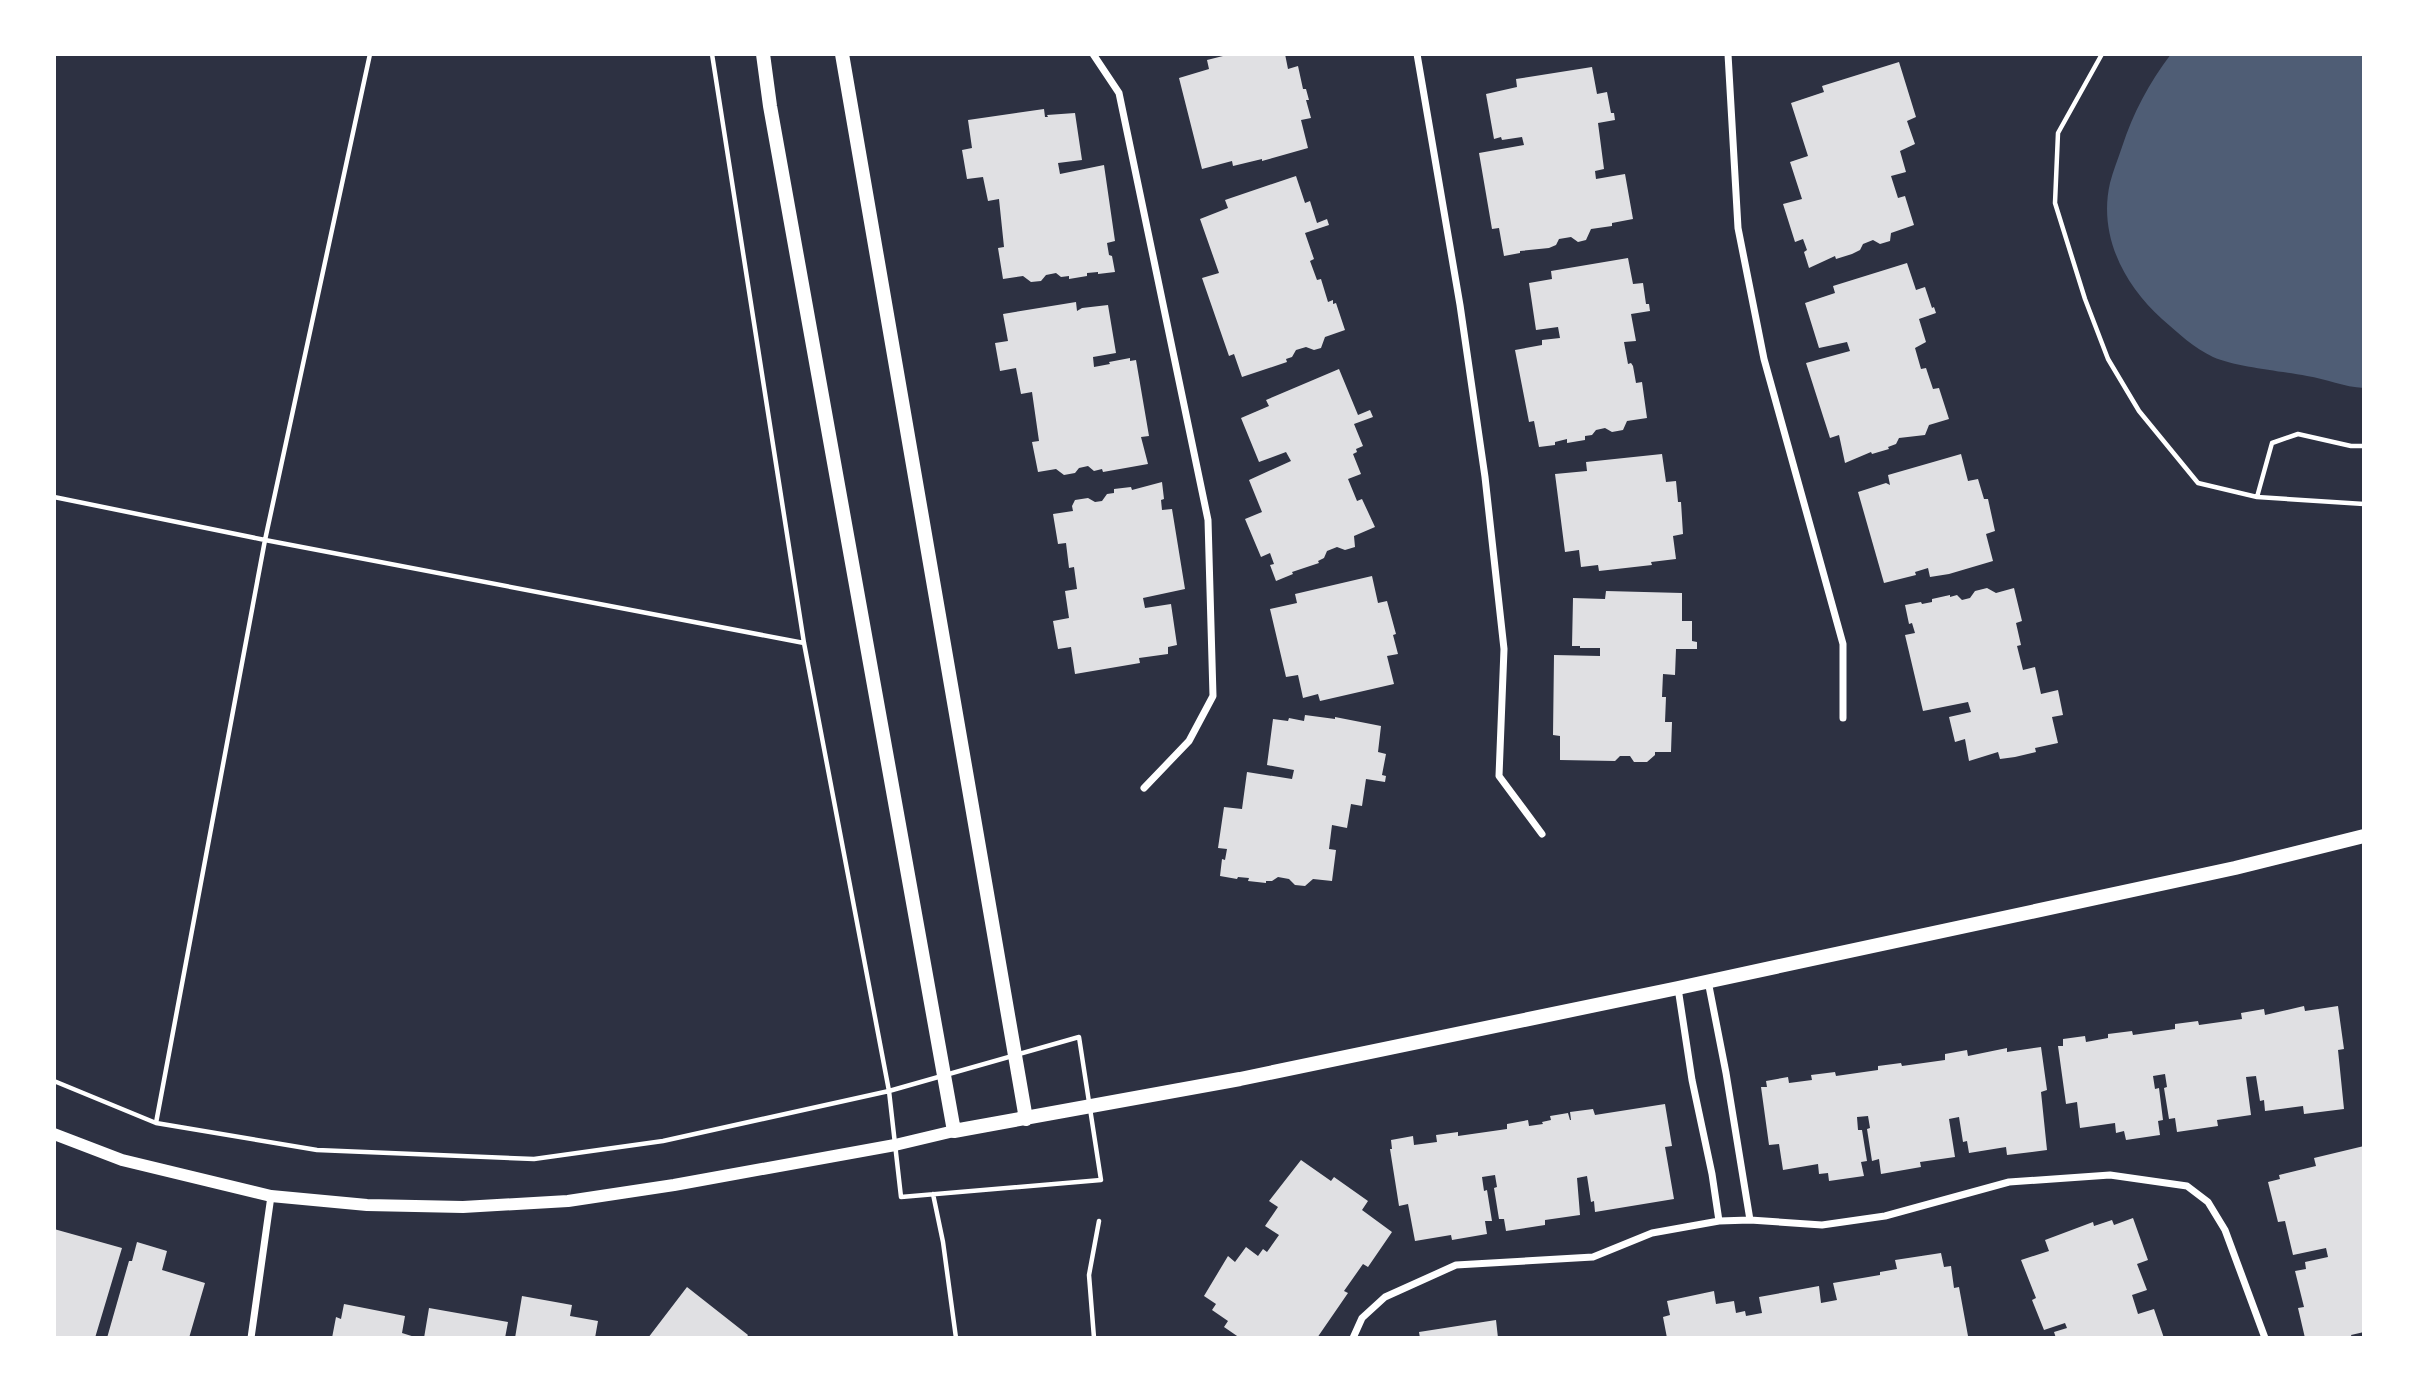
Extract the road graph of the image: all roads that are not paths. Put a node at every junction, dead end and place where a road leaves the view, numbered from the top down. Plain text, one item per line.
1 (763, 54) edge
2 (842, 54) edge
3 (1093, 54) edge
4 (1417, 54) edge
5 (1728, 54) edge
6 (1843, 718) dead end
7 (1144, 788) dead end
8 (1542, 834) dead end
9 (2364, 836) edge
10 (1708, 981) junction
11 (1678, 988) junction
12 (1026, 1119) junction
13 (954, 1131) junction
14 (54, 1134) edge
15 (271, 1195) junction
16 (1749, 1220) junction
17 (1719, 1221) junction
18 (251, 1338) edge
19 (1353, 1338) edge
20 (2265, 1338) edge

1 - 13 main road
2 - 12 main road
3 - 7 street
4 - 8 street
5 - 6 street
9 - 10 main road
10 - 11 main road
10 - 16 street
11 - 12 main road
11 - 17 street
12 - 13 main road
13 - 15 street
14 - 15 street
15 - 18 street
16 - 17 street
16 - 20 street
17 - 19 street

